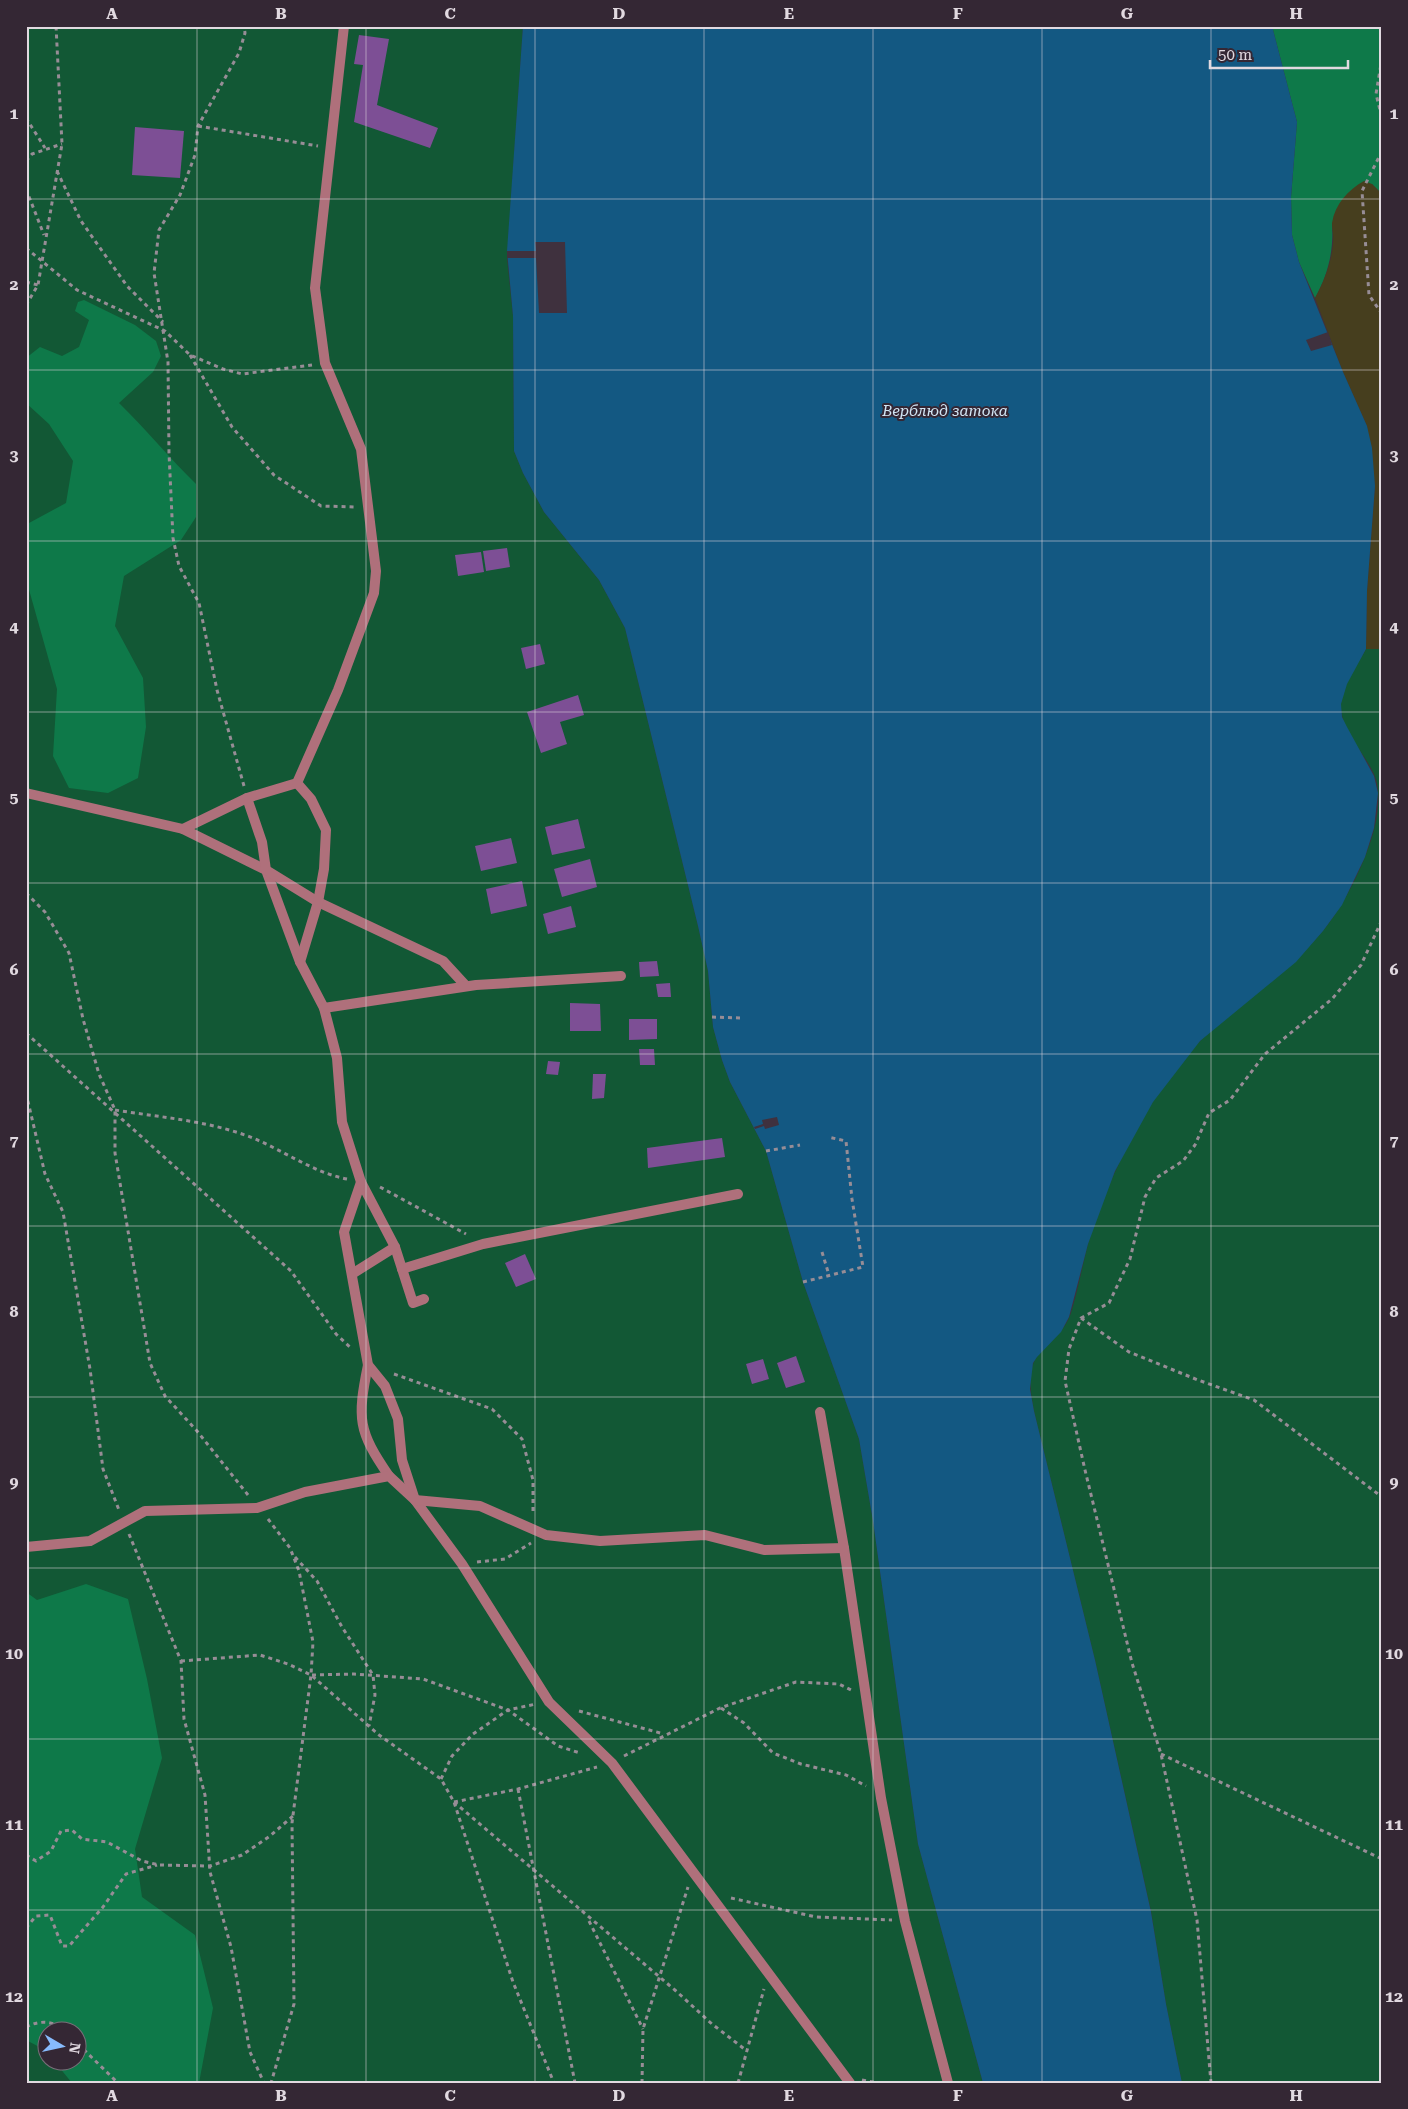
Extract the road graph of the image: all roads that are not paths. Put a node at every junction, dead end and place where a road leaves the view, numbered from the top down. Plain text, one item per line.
1 (344, 26) edge
2 (297, 784) junction
3 (26, 793) edge
4 (247, 798) junction
5 (183, 829) junction
6 (266, 870) junction
7 (318, 902) junction
8 (300, 962) junction
9 (621, 976) dead end
10 (466, 986) junction
11 (324, 1008) junction
12 (361, 1182) junction
13 (738, 1194) dead end
14 (395, 1246) junction
15 (402, 1269) junction
16 (352, 1274) junction
17 (424, 1299) dead end
18 (368, 1365) junction
19 (820, 1412) dead end
20 (389, 1476) junction
21 (415, 1500) junction
22 (26, 1547) edge
23 (844, 1548) junction
24 (850, 2083) edge
25 (948, 2083) edge

1 - 2 lane
2 - 4 lane
2 - 7 lane
3 - 5 lane
4 - 5 lane
4 - 6 lane
5 - 6 lane
6 - 7 lane
6 - 8 lane
7 - 8 lane
7 - 10 lane
8 - 11 lane
9 - 10 lane
10 - 11 lane
11 - 12 lane
12 - 14 lane
12 - 16 lane
13 - 15 lane
14 - 15 lane
14 - 16 lane
15 - 17 lane
16 - 18 lane
18 - 20 lane
18 - 21 lane
19 - 23 lane
20 - 21 lane
20 - 22 lane
21 - 23 lane
21 - 24 lane
23 - 25 lane

